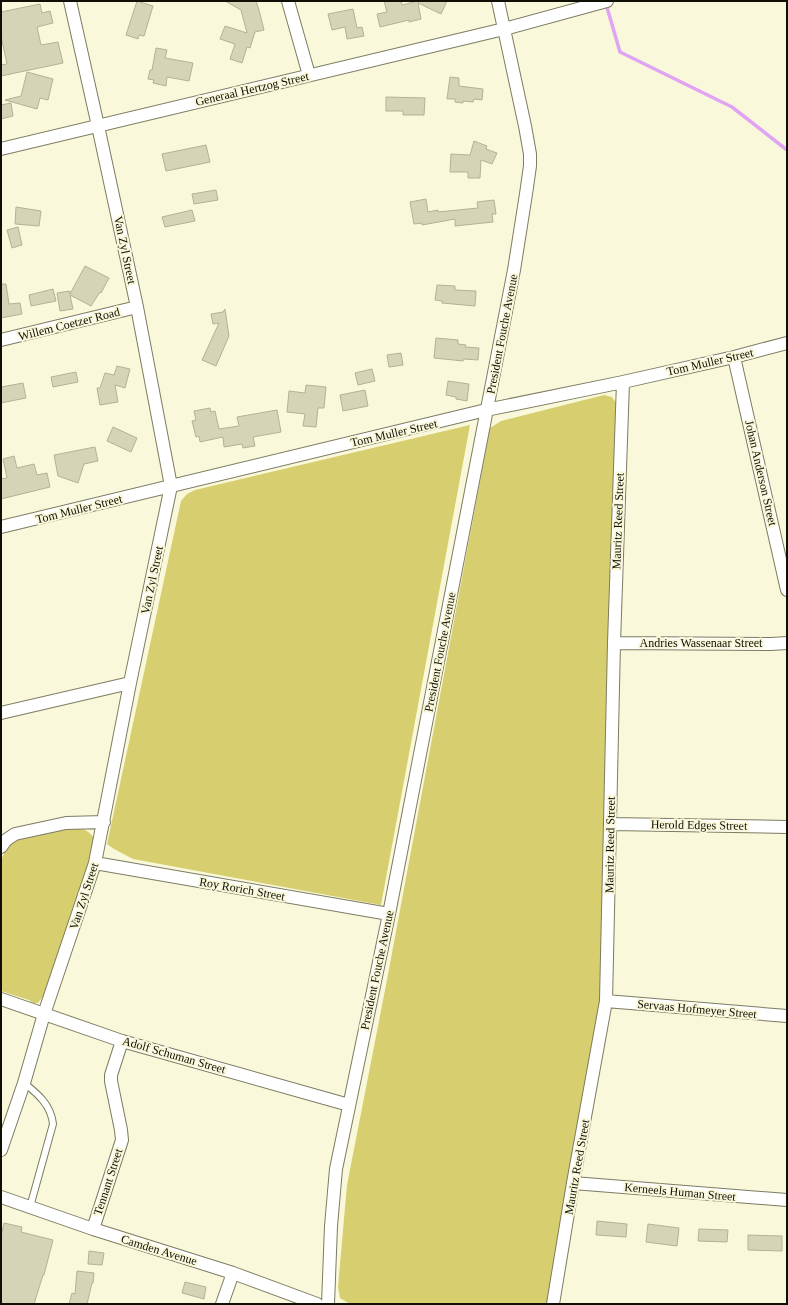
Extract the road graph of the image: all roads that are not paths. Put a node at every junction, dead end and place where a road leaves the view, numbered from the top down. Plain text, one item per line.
1 (70, 1) edge
2 (288, 1) edge
3 (498, 1) edge
4 (602, 2) edge
5 (504, 28) junction
6 (309, 75) junction
7 (98, 126) junction
8 (1, 149) edge
9 (137, 307) junction
10 (1, 340) edge
11 (787, 342) edge
12 (734, 357) junction
13 (623, 382) junction
14 (486, 410) junction
15 (171, 486) junction
16 (1, 527) edge
17 (787, 590) edge
18 (614, 642) junction
19 (787, 643) edge
20 (130, 682) junction
21 (1, 713) edge
22 (104, 822) junction
23 (611, 824) junction
24 (787, 827) edge
25 (1, 847) edge
26 (95, 863) junction
27 (389, 914) junction
28 (1, 999) edge
29 (606, 1001) junction
30 (44, 1014) junction
31 (787, 1016) edge
32 (122, 1041) junction
33 (24, 1083) junction
34 (349, 1105) junction
35 (1, 1150) edge
36 (574, 1183) junction
37 (1, 1197) edge
38 (787, 1200) edge
39 (30, 1207) junction
40 (93, 1229) junction
41 (233, 1273) junction
42 (222, 1304) edge
43 (317, 1304) edge
44 (328, 1304) edge
45 (553, 1304) edge

1 - 7 street, Van Zyl Street
2 - 6 street
3 - 5 street, President Fouche Avenue
4 - 5 street, Generaal Hertzog Street
5 - 6 street, Generaal Hertzog Street
5 - 14 street, President Fouche Avenue
6 - 7 street, Generaal Hertzog Street
7 - 8 street, Generaal Hertzog Street
7 - 9 street, Van Zyl Street
9 - 10 street, Willem Coetzer Road
9 - 15 street, Van Zyl Street
11 - 12 street, Tom Muller Street
12 - 13 street, Tom Muller Street
12 - 17 street, Johan Anderson Street
13 - 14 street, Tom Muller Street
13 - 18 street, Mauritz Reed Street
14 - 15 street, Tom Muller Street
14 - 27 street, President Fouche Avenue
15 - 16 street, Tom Muller Street
15 - 20 street, Van Zyl Street
18 - 19 street, Andries Wassenaar Street
18 - 23 street, Mauritz Reed Street
20 - 21 street
20 - 22 street, Van Zyl Street
22 - 25 street
22 - 26 street, Van Zyl Street
23 - 24 street, Herold Edges Street
23 - 29 street, Mauritz Reed Street
26 - 27 street, Roy Rorich Street
26 - 30 street, Van Zyl Street
27 - 34 street, President Fouche Avenue
28 - 30 street, Adolf Schuman Street
29 - 31 street, Servaas Hofmeyer Street
29 - 36 street, Mauritz Reed Street
30 - 32 street, Adolf Schuman Street
30 - 33 street, Van Zyl Street
32 - 34 street, Adolf Schuman Street
32 - 40 street, Tennant Street
33 - 35 street, Van Zyl Street
33 - 39 lane
34 - 44 street, President Fouche Avenue
36 - 38 street, Kerneels Human Street
36 - 45 street, Mauritz Reed Street
37 - 39 street, Camden Avenue
39 - 40 street, Camden Avenue
40 - 41 street, Camden Avenue
41 - 42 street
41 - 43 street, Camden Avenue

